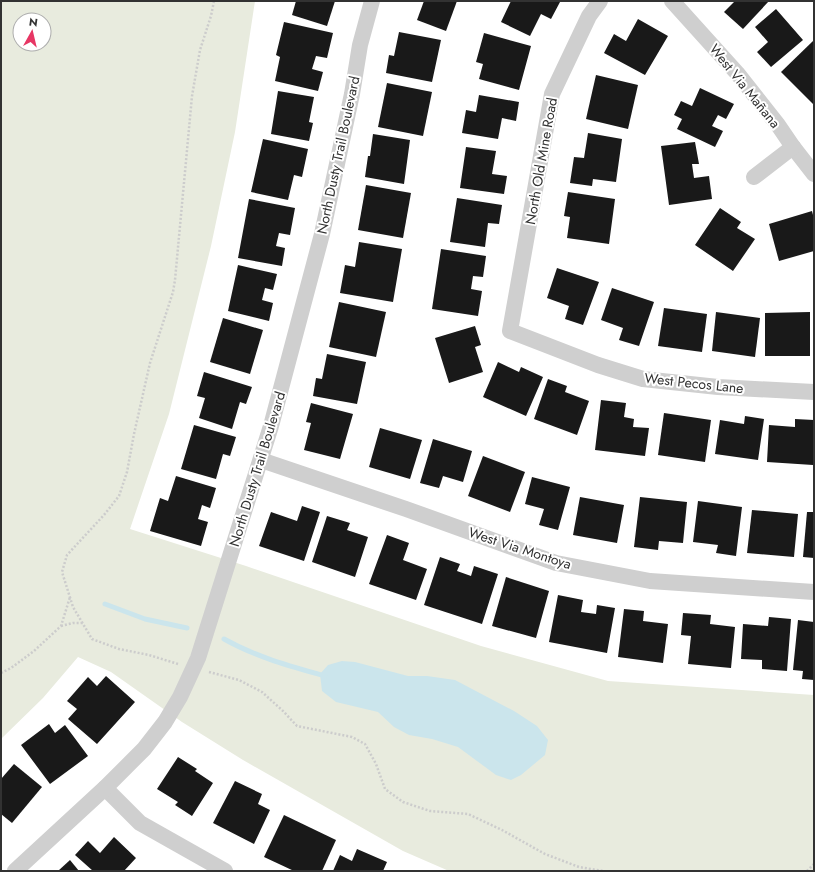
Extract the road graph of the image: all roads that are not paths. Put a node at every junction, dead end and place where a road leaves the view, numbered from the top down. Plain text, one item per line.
1 (372, 1) edge
2 (600, 1) edge
3 (672, 1) edge
4 (793, 147) junction
5 (814, 174) edge
6 (754, 177) dead end
7 (510, 331) joint
8 (814, 392) edge
9 (261, 460) junction
10 (814, 592) edge
11 (105, 788) junction
12 (15, 871) edge
13 (225, 871) edge

1 - 9 street, North Dusty Trail Boulevard
2 - 7 street, North Old Mine Road
3 - 4 street, West Via Mañana
4 - 5 street, West Via Mañana
4 - 6 street
7 - 8 street, West Pecos Lane
9 - 10 street, West Via Montoya
9 - 11 street, North Dusty Trail Boulevard
11 - 12 street, North Dusty Trail Boulevard
11 - 13 street

